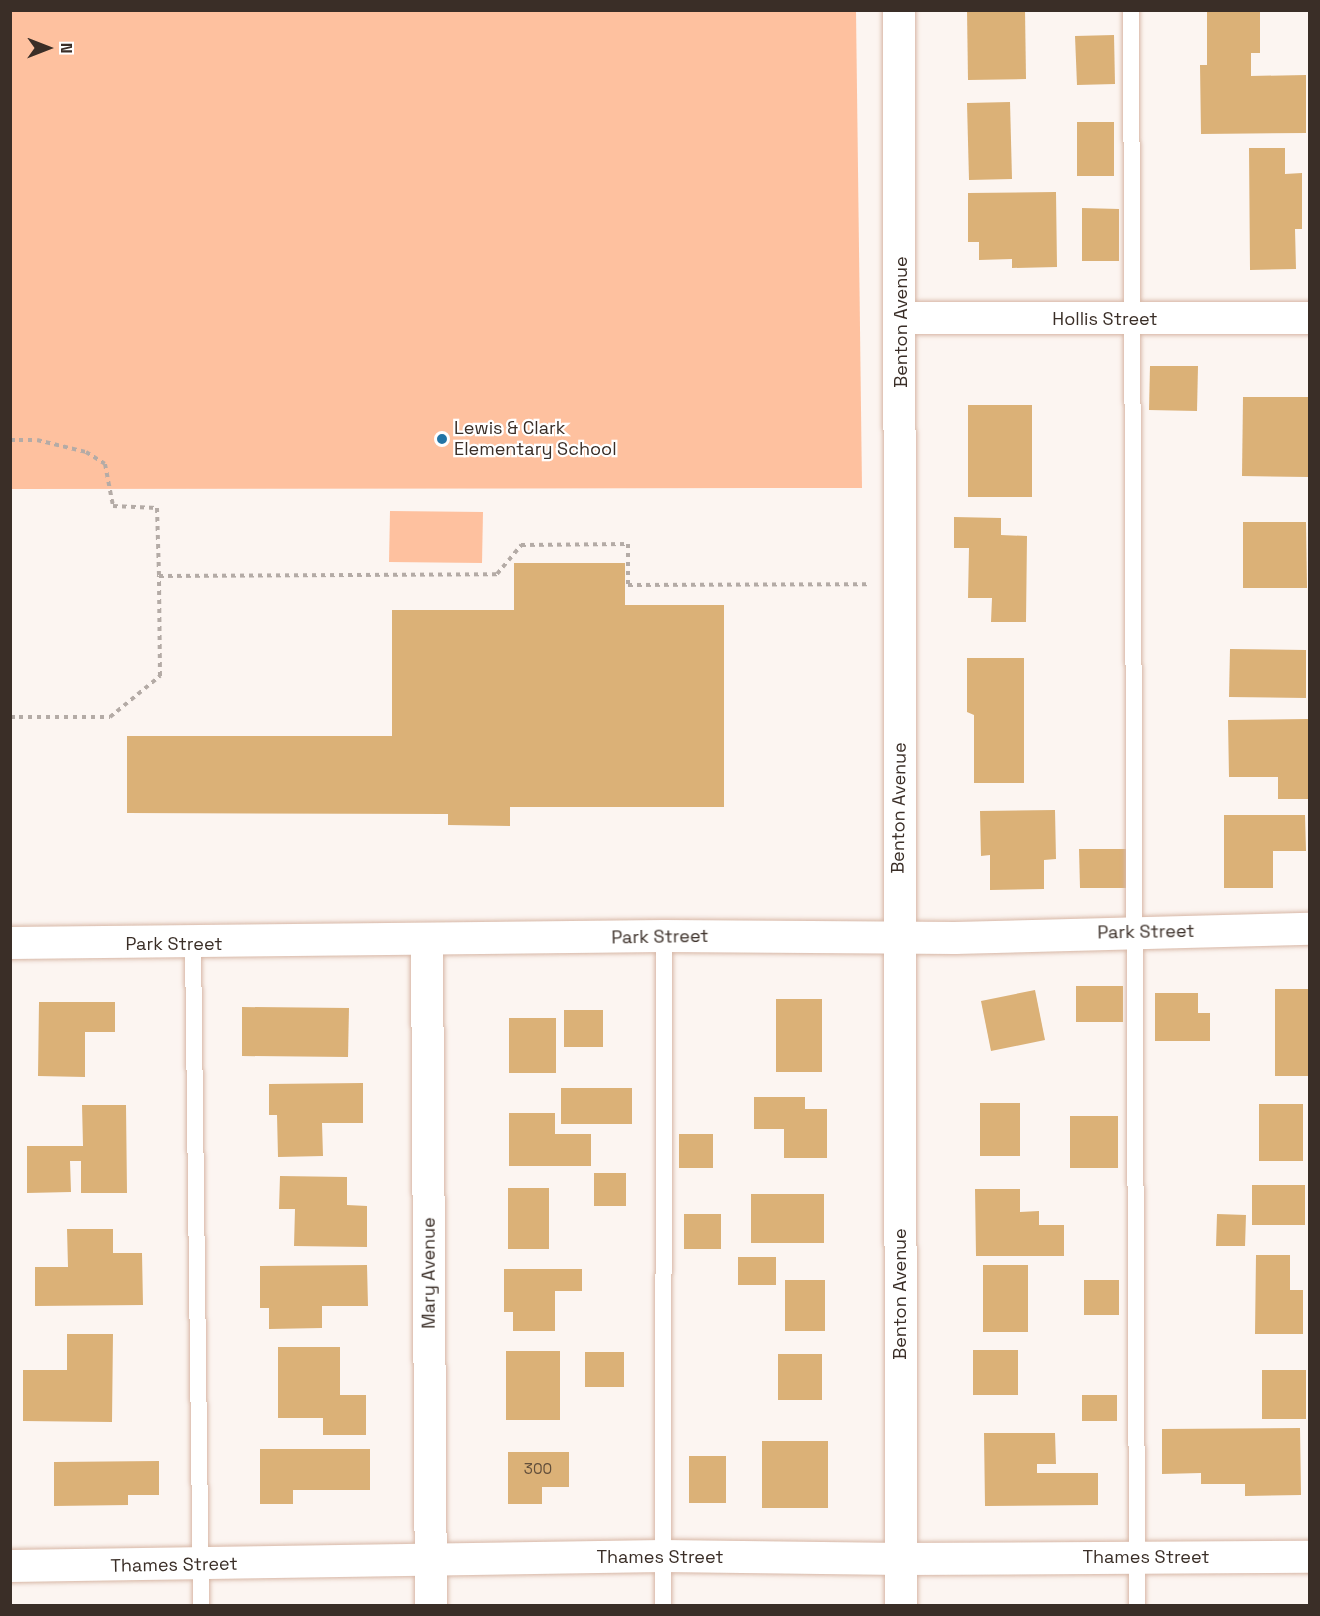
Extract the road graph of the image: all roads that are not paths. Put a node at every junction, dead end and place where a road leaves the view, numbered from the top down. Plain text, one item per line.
1 (899, 10) edge
2 (1131, 10) edge
3 (901, 318) junction
4 (1310, 318) edge
5 (1135, 320) junction
6 (1310, 929) edge
7 (1136, 932) junction
8 (664, 936) junction
9 (899, 937) junction
10 (427, 940) junction
11 (10, 943) edge
12 (193, 944) junction
13 (663, 1556) junction
14 (1137, 1557) junction
15 (1310, 1557) edge
16 (901, 1559) junction
17 (431, 1561) junction
18 (201, 1565) junction
19 (10, 1566) edge
20 (201, 1605) edge
21 (431, 1605) edge
22 (663, 1605) edge
23 (901, 1605) edge
24 (1137, 1605) edge

1 - 3 street, Benton Avenue
2 - 5 lane
3 - 5 street, Hollis Street
3 - 9 street, Benton Avenue
4 - 5 street, Hollis Street
5 - 7 lane
6 - 7 street, Park Street
7 - 9 street, Park Street
7 - 14 lane
8 - 9 street, Park Street
8 - 10 street, Park Street
8 - 13 lane
9 - 16 street, Benton Avenue
10 - 12 street, Park Street
10 - 17 street, Mary Avenue
11 - 12 street, Park Street
12 - 18 lane
13 - 16 street, Thames Street
13 - 17 street, Thames Street
13 - 22 lane
14 - 15 street, Thames Street
14 - 16 street, Thames Street
14 - 24 lane
16 - 23 street, Benton Avenue
17 - 18 street, Thames Street
17 - 21 street, Mary Avenue
18 - 19 street, Thames Street
18 - 20 lane

